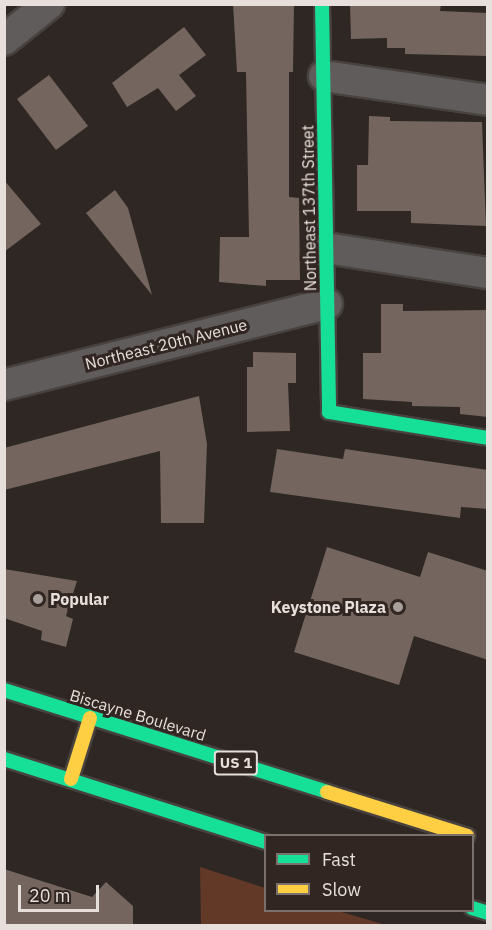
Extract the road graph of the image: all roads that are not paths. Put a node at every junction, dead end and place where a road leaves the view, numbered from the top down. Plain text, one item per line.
1 (49, 4) edge
2 (322, 4) edge
3 (4, 40) edge
4 (324, 76) junction
5 (488, 100) edge
6 (326, 248) junction
7 (488, 273) edge
8 (327, 304) junction
9 (4, 385) edge
10 (488, 438) edge
11 (4, 690) edge
12 (90, 718) junction
13 (4, 759) edge
14 (71, 779) junction
15 (460, 834) edge
16 (264, 841) edge

1 - 3 street
2 - 4 main road, Northeast 137th Street
4 - 5 street
4 - 6 main road, Northeast 137th Street
6 - 7 street
6 - 8 main road, Northeast 137th Street
8 - 9 street, Northeast 20th Avenue
8 - 10 main road, Northeast 137th Street
11 - 12 main road, Biscayne Boulevard / US 1
12 - 14 main road
12 - 15 main road, Biscayne Boulevard / US 1
13 - 14 main road
14 - 16 main road

